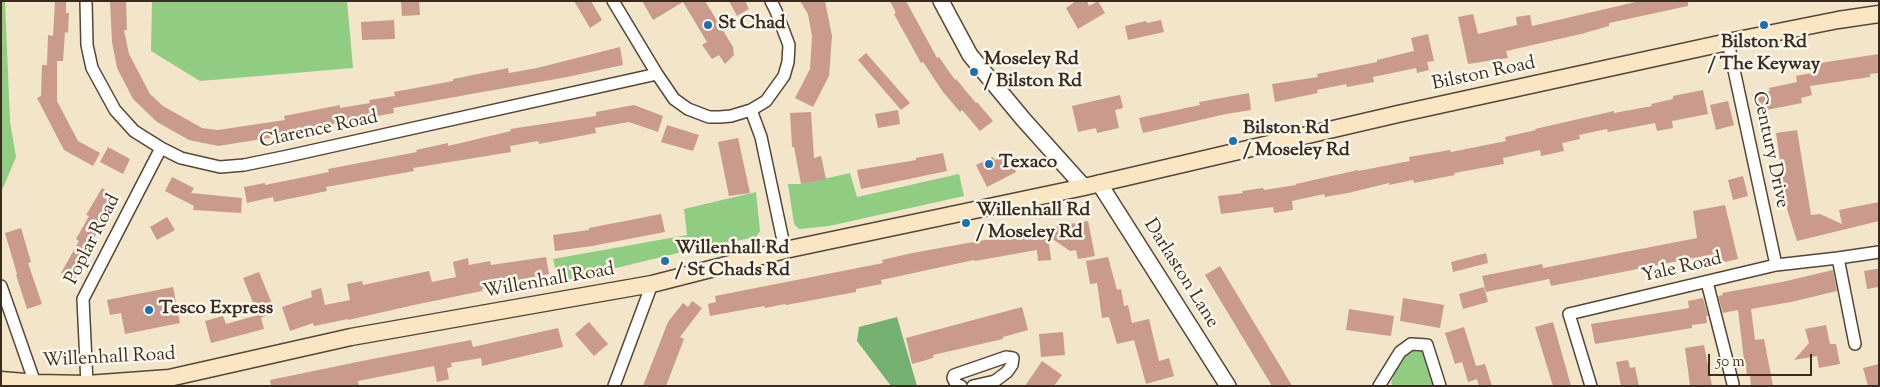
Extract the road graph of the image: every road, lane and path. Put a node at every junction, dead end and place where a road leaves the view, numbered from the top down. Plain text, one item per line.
1 (86, 1) edge
2 (613, 1) edge
3 (771, 1) edge
4 (941, 1) edge
5 (1879, 14) edge
6 (1728, 42) junction
7 (657, 74) junction
8 (751, 110) junction
9 (161, 148) junction
10 (1091, 185) junction
11 (786, 250) junction
12 (1879, 252) edge
13 (1838, 258) junction
14 (1776, 265) junction
15 (1707, 282) junction
16 (652, 284) junction
17 (1, 286) edge
18 (1855, 344) dead end
19 (1, 380) edge
20 (996, 383) edge
21 (36, 384) edge
22 (87, 384) junction
23 (1732, 384) dead end
24 (1381, 385) edge
25 (614, 386) edge
26 (961, 386) edge
27 (973, 386) edge
28 (1228, 386) edge
29 (1440, 386) edge
30 (1591, 386) edge

1 - 9 street, Clarence Road
2 - 7 street
3 - 8 street
4 - 10 street, Darlaston Lane
5 - 6 main road, Bilston Road
6 - 10 main road, Bilston Road
6 - 14 street, Century Drive
7 - 8 street
7 - 9 street, Clarence Road
8 - 11 street
9 - 22 street, Poplar Road
10 - 11 main road, Willenhall Road
10 - 28 street, Darlaston Lane
11 - 16 main road, Willenhall Road
12 - 13 street, Yale Road
13 - 14 street, Yale Road
13 - 18 street
14 - 15 street, Yale Road
15 - 23 street
15 - 30 street, Yale Road
16 - 22 main road, Willenhall Road
16 - 25 street
17 - 21 street
19 - 21 main road, Willenhall Road
20 - 26 street
20 - 27 street
21 - 22 main road, Willenhall Road
24 - 29 street

